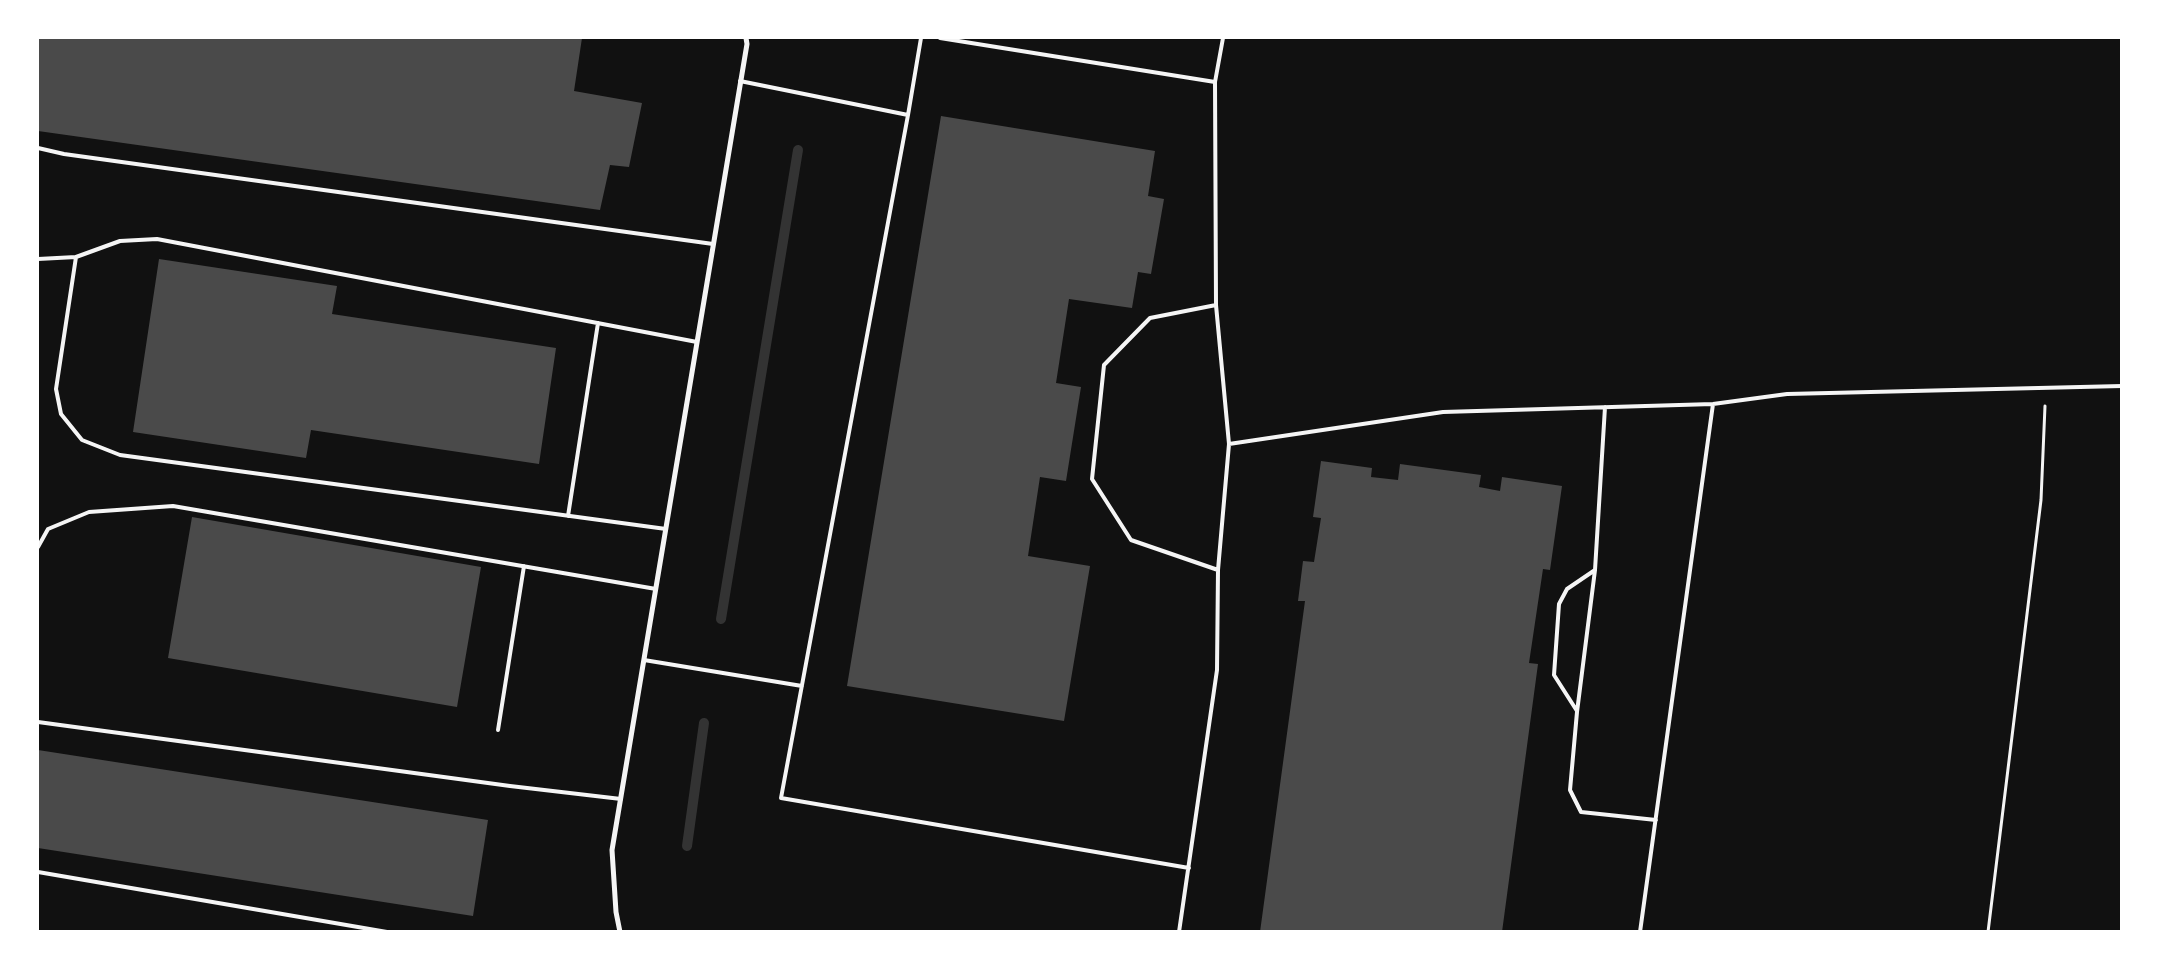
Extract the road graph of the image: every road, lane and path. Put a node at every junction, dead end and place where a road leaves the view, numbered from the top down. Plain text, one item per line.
1 (746, 38) edge
2 (920, 38) edge
3 (940, 38) edge
4 (1223, 38) edge
5 (740, 81) junction
6 (1215, 82) junction
7 (908, 115) junction
8 (38, 148) edge
9 (713, 244) junction
10 (76, 257) junction
11 (38, 259) edge
12 (1216, 305) junction
13 (598, 323) junction
14 (697, 342) junction
15 (2122, 386) edge
16 (2046, 388) junction
17 (1713, 404) junction
18 (1605, 407) junction
19 (1229, 444) junction
20 (568, 516) junction
21 (666, 529) junction
22 (38, 547) edge
23 (524, 566) junction
24 (1218, 570) junction
25 (1595, 570) junction
26 (656, 589) junction
27 (644, 660) junction
28 (802, 686) junction
29 (1577, 712) junction
30 (38, 722) edge
31 (498, 730) dead end
32 (621, 798) junction
33 (1656, 820) junction
34 (1189, 868) junction
35 (38, 872) edge
36 (387, 932) edge
37 (620, 932) edge
38 (1179, 932) edge
39 (1640, 932) edge
40 (1988, 932) edge

1 - 5 street
2 - 7 lane
3 - 6 lane
4 - 6 lane
5 - 7 lane
5 - 9 street
6 - 12 lane
7 - 28 lane
8 - 9 lane
9 - 14 street
10 - 11 lane
10 - 13 lane
10 - 20 lane
12 - 19 lane
12 - 24 lane
13 - 14 lane
13 - 20 lane
14 - 21 street
15 - 16 lane
16 - 17 lane
16 - 40 path
17 - 18 lane
17 - 33 lane
18 - 19 lane
18 - 25 lane
19 - 24 lane
20 - 21 lane
21 - 26 street
22 - 23 lane
23 - 26 lane
23 - 31 lane
24 - 34 lane
25 - 29 lane
25 - 29 lane
26 - 27 street
27 - 28 lane
27 - 32 street
28 - 34 lane
29 - 33 lane
30 - 32 lane
32 - 37 street
33 - 39 lane
34 - 38 lane
35 - 36 lane

